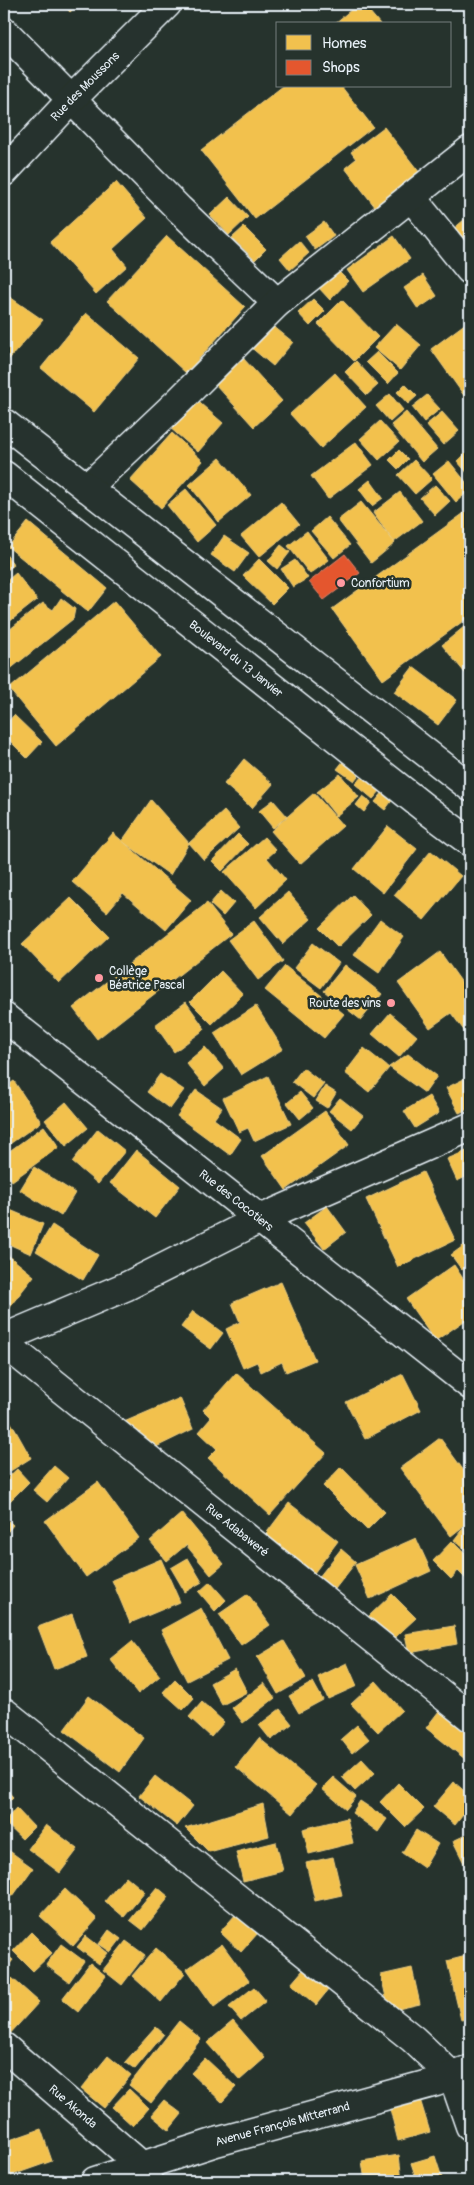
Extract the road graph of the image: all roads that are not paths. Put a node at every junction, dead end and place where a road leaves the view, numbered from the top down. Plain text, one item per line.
1 (167, 4) edge
2 (4, 31) edge
3 (71, 100) junction
4 (470, 150) edge
5 (4, 172) edge
6 (411, 197) junction
7 (470, 270) edge
8 (277, 303) junction
9 (4, 423) edge
10 (4, 475) edge
11 (87, 488) junction
12 (470, 787) edge
13 (470, 842) edge
14 (4, 1016) edge
15 (470, 1126) edge
16 (260, 1219) junction
17 (4, 1338) edge
18 (4, 1343) edge
19 (470, 1385) edge
20 (4, 1712) edge
21 (470, 1717) edge
22 (4, 2047) edge
23 (461, 2073) edge
24 (470, 2126) edge
25 (145, 2174) edge
26 (95, 2181) edge

1 - 3 main road, Rue des Moussons
2 - 3 main road
3 - 5 main road, Rue des Moussons
3 - 8 main road
4 - 6 main road
6 - 7 main road
6 - 8 main road
8 - 11 main road
9 - 11 main road
10 - 13 main road, Boulevard du 13 Janvier
11 - 12 main road
14 - 16 main road, Rue des Cocotiers
15 - 16 main road
16 - 17 main road
16 - 19 main road, Rue des Cocotiers
18 - 21 main road, Rue Adabaweré
20 - 23 main road
22 - 25 main road, Rue Akonda
23 - 24 main road
23 - 25 main road, Avenue François Mitterrand
25 - 26 main road, Avenue François Mitterrand

